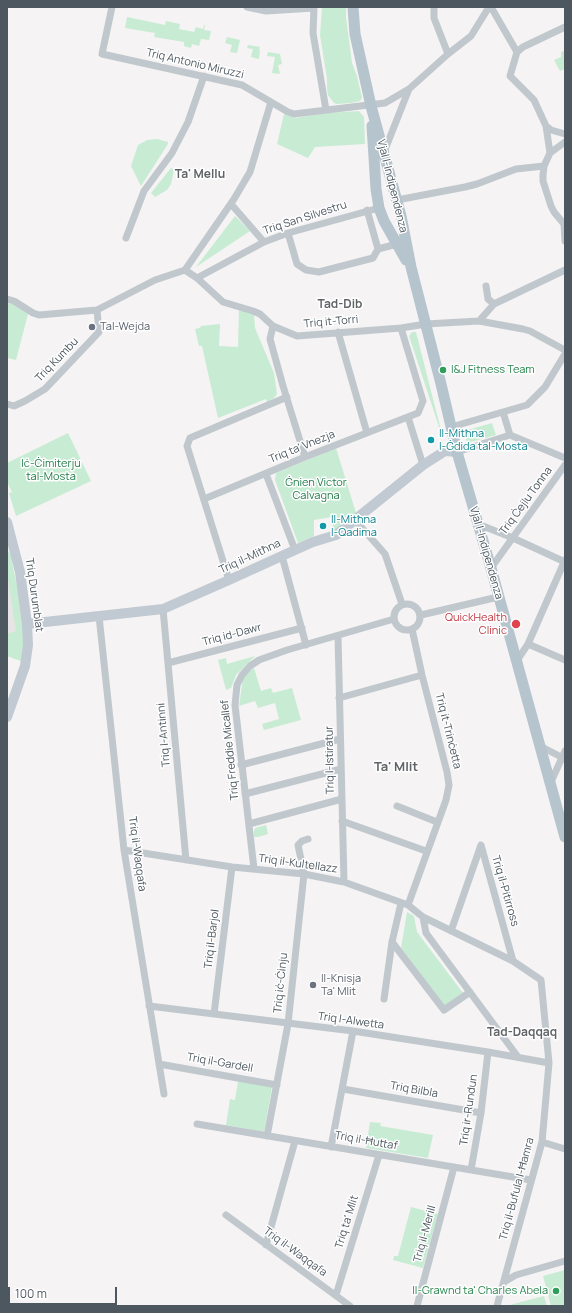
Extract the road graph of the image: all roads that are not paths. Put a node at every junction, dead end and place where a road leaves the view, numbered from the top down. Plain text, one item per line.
1 (112, 7) edge
2 (248, 7) edge
3 (314, 7) edge
4 (353, 7) edge
5 (434, 7) edge
6 (490, 7) edge
7 (266, 9) edge
8 (565, 27) edge
9 (517, 52) junction
10 (448, 54) junction
11 (204, 76) junction
12 (409, 89) junction
13 (270, 102) junction
14 (371, 106) junction
15 (326, 110) junction
16 (546, 126) junction
17 (565, 134) edge
18 (565, 142) edge
19 (384, 152) junction
20 (550, 153) junction
21 (544, 166) junction
22 (393, 186) junction
23 (376, 189) junction
24 (397, 200) junction
25 (230, 204) junction
26 (379, 208) junction
27 (367, 210) junction
28 (401, 216) junction
29 (384, 221) junction
30 (565, 224) edge
31 (288, 233) junction
32 (126, 238) dead end
33 (565, 241) edge
34 (264, 242) junction
35 (397, 244) junction
36 (378, 249) junction
37 (411, 267) junction
38 (185, 270) junction
39 (565, 270) edge
40 (197, 278) junction
41 (486, 286) dead end
42 (7, 300) edge
43 (494, 304) junction
44 (97, 310) junction
45 (479, 321) junction
46 (426, 324) junction
47 (273, 326) junction
48 (401, 328) junction
49 (338, 332) junction
50 (564, 351) edge
51 (286, 397) junction
52 (7, 404) edge
53 (504, 412) junction
54 (408, 416) junction
55 (451, 427) junction
56 (367, 433) junction
57 (510, 435) junction
58 (457, 452) junction
59 (305, 457) junction
60 (565, 458) edge
61 (423, 464) junction
62 (565, 465) edge
63 (266, 474) junction
64 (204, 499) junction
65 (354, 520) junction
66 (7, 522) edge
67 (478, 524) junction
68 (513, 538) junction
69 (295, 550) junction
70 (282, 556) junction
71 (565, 561) edge
72 (491, 568) junction
73 (228, 580) junction
74 (498, 597) junction
75 (402, 604) junction
76 (163, 608) junction
77 (421, 615) junction
78 (99, 616) junction
79 (394, 619) junction
80 (27, 624) junction
81 (302, 628) junction
82 (412, 629) junction
83 (338, 636) junction
84 (528, 644) junction
85 (306, 645) junction
86 (565, 660) edge
87 (516, 662) junction
88 (168, 663) junction
89 (422, 675) junction
90 (339, 698) junction
91 (7, 717) edge
92 (340, 739) junction
93 (540, 746) junction
94 (564, 756) edge
95 (241, 765) junction
96 (341, 769) junction
97 (550, 784) junction
98 (245, 794) junction
99 (342, 799) junction
100 (397, 806) dead end
101 (342, 820) junction
102 (437, 822) junction
103 (249, 824) junction
104 (565, 837) edge
105 (308, 839) dead end
106 (124, 850) junction
107 (426, 851) junction
108 (186, 860) junction
109 (232, 867) junction
110 (254, 869) junction
111 (304, 874) junction
112 (344, 882) junction
113 (404, 904) junction
114 (423, 917) junction
115 (451, 931) junction
116 (392, 942) junction
117 (513, 962) junction
118 (542, 980) joint
119 (470, 992) junction
120 (384, 999) dead end
121 (149, 1006) junction
122 (214, 1014) junction
123 (288, 1024) junction
124 (353, 1031) junction
125 (488, 1052) junction
126 (518, 1057) junction
127 (549, 1063) junction
128 (159, 1064) junction
129 (277, 1085) junction
130 (343, 1089) junction
131 (164, 1094) dead end
132 (481, 1113) junction
133 (197, 1124) dead end
134 (267, 1136) junction
135 (295, 1141) junction
136 (542, 1142) junction
137 (331, 1147) junction
138 (565, 1149) edge
139 (379, 1155) junction
140 (454, 1167) junction
141 (471, 1170) junction
142 (531, 1180) junction
143 (226, 1215) dead end
144 (266, 1244) junction
145 (565, 1261) edge
146 (508, 1266) junction
147 (516, 1275) junction
148 (504, 1282) junction
149 (336, 1295) junction
150 (350, 1306) edge
151 (417, 1306) edge
152 (497, 1306) edge

1 - 11 street, Triq Antonio Miruzzi
2 - 7 street
3 - 7 street
3 - 15 street
4 - 14 main road, Vjal l-Indipendenza
5 - 10 street
6 - 9 street
6 - 10 street
8 - 9 street
9 - 16 street
10 - 12 street
11 - 13 street, Triq Antonio Miruzzi
11 - 32 street
12 - 14 street, Triq Antonio Miruzzi
12 - 19 street
13 - 15 street, Triq Antonio Miruzzi
13 - 25 street
14 - 15 street, Triq Antonio Miruzzi
14 - 19 main road, Vjal l-Indipendenza
14 - 23 main road, Vjal l-Indipendenza
16 - 17 street
16 - 20 street
18 - 20 street
19 - 22 main road, Vjal l-Indipendenza
20 - 21 street
21 - 24 street
21 - 30 street
22 - 23 main road
22 - 24 main road, Vjal l-Indipendenza
23 - 26 main road, Vjal l-Indipendenza
24 - 28 main road, Vjal l-Indipendenza
25 - 34 street
25 - 38 street
26 - 27 street, Triq San Silvestru
26 - 29 main road, Vjal l-Indipendenza
27 - 31 street, Triq San Silvestru
27 - 36 street
28 - 29 main road
28 - 37 main road, Vjal l-Indipendenza
29 - 35 main road, Vjal l-Indipendenza
30 - 33 street
31 - 34 street, Triq San Silvestru
31 - 36 street
34 - 40 street, Triq San Silvestru
35 - 36 street
35 - 37 main road, Vjal l-Indipendenza
37 - 46 main road, Vjal l-Indipendenza
38 - 40 street, Triq it-Torri
38 - 44 street
39 - 43 street
40 - 47 street, Triq it-Torri
41 - 43 street
42 - 44 street
43 - 45 street
44 - 52 street, Triq Kumbu
45 - 46 street, Triq it-Torri
45 - 50 street, Triq it-Torri
46 - 48 street, Triq it-Torri
46 - 55 main road, Vjal l-Indipendenza
47 - 49 street, Triq it-Torri
47 - 51 street
48 - 49 street, Triq it-Torri
48 - 54 street, Triq ta' Vnezja
49 - 56 street
50 - 53 street
51 - 59 street
51 - 64 street
53 - 55 street
53 - 57 street
54 - 56 street, Triq ta' Vnezja
54 - 61 street
55 - 58 main road, Vjal l-Indipendenza
56 - 59 street, Triq ta' Vnezja
57 - 58 street
57 - 60 street
58 - 61 street, Triq il-Mitħna
58 - 67 main road, Vjal l-Indipendenza
59 - 63 street, Triq ta' Vnezja
61 - 65 street, Triq il-Mitħna
62 - 68 street, Triq Ċejlu Tonna
63 - 64 street, Triq ta' Vnezja
63 - 69 street
64 - 73 street
65 - 69 street, Triq il-Mitħna
65 - 75 street
66 - 80 street, Triq Durumblat
67 - 68 street
67 - 72 main road, Vjal l-Indipendenza
68 - 71 street
68 - 72 street, Triq Ċejlu Tonna
69 - 70 street, Triq il-Mitħna
70 - 73 street, Triq il-Mitħna
70 - 81 street
71 - 84 street
72 - 74 main road, Vjal l-Indipendenza
73 - 76 street, Triq il-Mitħna
74 - 77 street
74 - 87 main road, Vjal l-Indipendenza
75 - 77 street
75 - 79 street
76 - 78 street, Triq il-Mitħna
76 - 88 street, Triq l-Antinni
77 - 82 street
78 - 80 street, Triq il-Mitħna
78 - 106 street, Triq il-Waqqafa
79 - 82 street
79 - 83 street, Triq Freddie Micallef
80 - 91 street, Triq Durumblat
81 - 85 street
81 - 88 street, Triq id-Dawr
82 - 89 street, Triq it-Trinċetta
83 - 85 street, Triq Freddie Micallef
83 - 90 street, Triq l-Istiratur
84 - 86 street
84 - 87 street
85 - 95 street, Triq Freddie Micallef
87 - 93 main road, Vjal l-Indipendenza
88 - 108 street, Triq l-Antinni
89 - 90 street
89 - 102 street, Triq it-Trinċetta
90 - 92 street, Triq l-Istiratur
92 - 95 street
92 - 96 street, Triq l-Istiratur
93 - 94 street
93 - 97 main road, Vjal l-Indipendenza
94 - 97 street
95 - 98 street, Triq Freddie Micallef
96 - 98 street
96 - 99 street, Triq l-Istiratur
97 - 104 main road, Vjal l-Indipendenza
98 - 103 street, Triq Freddie Micallef
99 - 101 street, Triq l-Istiratur
99 - 103 street
100 - 102 street
101 - 107 street
101 - 112 street, Triq l-Istiratur
102 - 107 street, Triq it-Trinċetta
103 - 110 street, Triq Freddie Micallef
105 - 111 street, Triq iċ-Ċinju
106 - 108 street, Triq il-Kultellazz
106 - 121 street, Triq il-Waqqafa
107 - 113 street, Triq it-Trinċetta
108 - 109 street, Triq il-Kultellazz
109 - 110 street, Triq il-Kultellazz
109 - 122 street, Triq il-Barjol
110 - 111 street, Triq il-Kultellazz
111 - 112 street, Triq il-Kultellazz
111 - 123 street, Triq iċ-Ċinju
112 - 113 street, Triq il-Kultellazz
113 - 114 street, Triq il-Kultellazz
113 - 116 street, Triq it-Trinċetta
114 - 115 street, Triq il-Kultellazz
114 - 119 street
115 - 117 street, Triq il-Kultellazz
115 - 117 street, Triq il-Pitirross
116 - 119 street
116 - 120 street, Triq it-Trinċetta
117 - 118 street, Triq il-Kultellazz
118 - 127 street, Triq il-Bufula l-Ħamra
119 - 126 street
121 - 122 street, Triq l-Alwetta
121 - 128 street, Triq il-Waqqafa
122 - 123 street, Triq l-Alwetta
123 - 124 street, Triq l-Alwetta
123 - 129 street, Triq iċ-Ċinju
124 - 125 street, Triq l-Alwetta
124 - 130 street
125 - 126 street, Triq l-Alwetta
125 - 132 street, Triq ir-Rundun
126 - 127 street, Triq l-Alwetta
127 - 136 street, Triq il-Bufula l-Ħamra
128 - 129 street, Triq il-Gardell
128 - 131 street, Triq il-Waqqafa
129 - 134 street, Triq iċ-Ċinju
130 - 132 street, Triq Bilbla
130 - 137 street
132 - 141 street, Triq ir-Rundun
133 - 134 street, Triq il-Ħuttaf
134 - 135 street, Triq il-Ħuttaf
135 - 137 street, Triq il-Ħuttaf
135 - 144 street
136 - 138 street
136 - 142 street, Triq il-Bufula l-Ħamra
137 - 139 street, Triq il-Ħuttaf
139 - 140 street, Triq il-Ħuttaf
139 - 149 street, Triq ta' Mlit
140 - 141 street, Triq il-Ħuttaf
140 - 151 street, Triq il-Merill
141 - 142 street, Triq il-Ħuttaf
142 - 146 street, Triq il-Bufula l-Ħamra
143 - 144 street, Triq il-Waqqafa
144 - 149 street, Triq il-Waqqafa
145 - 147 street
146 - 147 street
146 - 148 street, Triq il-Bufula l-Ħamra
147 - 148 street
148 - 152 street, Triq il-Bufula l-Ħamra
149 - 150 street, Triq il-Waqqafa

